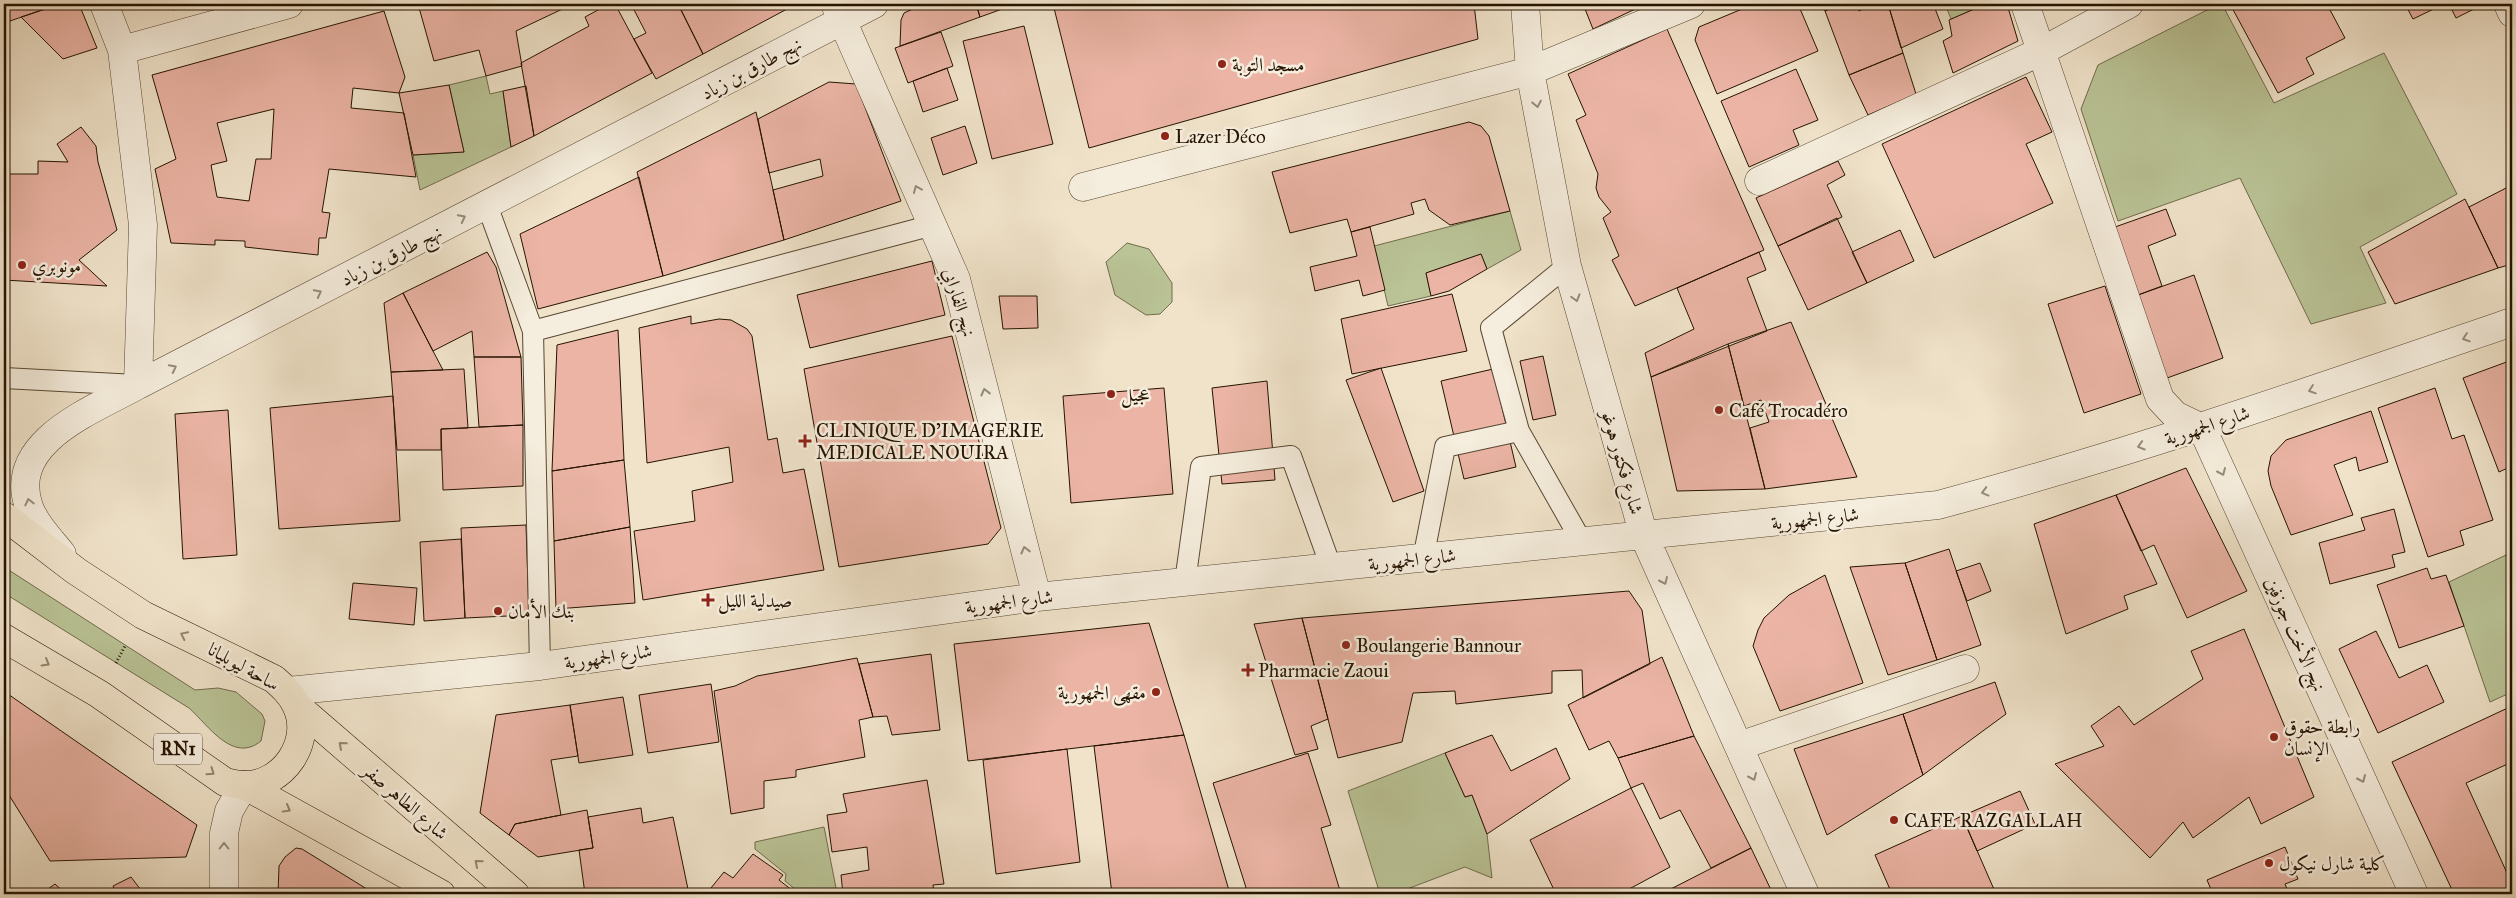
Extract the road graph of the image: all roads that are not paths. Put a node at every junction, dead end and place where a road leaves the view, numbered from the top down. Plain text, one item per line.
1 (104, 4) edge
2 (289, 4) edge
3 (874, 4) edge
4 (1524, 4) edge
5 (1691, 4) edge
6 (2025, 4) edge
7 (2129, 4) edge
8 (2508, 4) edge
9 (840, 12) edge
10 (2512, 13) edge
11 (122, 50) junction
12 (2042, 51) junction
13 (1530, 71) junction
14 (1759, 181) dead end
15 (1083, 187) dead end
16 (488, 205) junction
17 (933, 225) junction
18 (1567, 266) junction
19 (2512, 322) edge
20 (533, 331) junction
21 (4, 378) edge
22 (138, 385) junction
23 (2202, 428) junction
24 (1519, 432) junction
25 (4, 516) edge
26 (1644, 536) junction
27 (1582, 542) junction
28 (1423, 558) junction
29 (1331, 567) junction
30 (76, 570) junction
31 (1186, 582) junction
32 (1037, 597) junction
33 (4, 638) edge
34 (540, 666) junction
35 (1965, 668) dead end
36 (292, 699) junction
37 (1739, 746) junction
38 (244, 785) junction
39 (224, 894) edge
40 (441, 894) edge
41 (515, 894) edge
42 (1806, 894) edge
43 (2414, 894) edge

1 - 11 street
2 - 11 street
3 - 9 street, نهج طارق بن زياد
4 - 13 street, شارع فكتور هوغو
5 - 13 street
6 - 12 street
7 - 12 street
8 - 10 street
9 - 16 street, نهج طارق بن زياد
17 -> 9 street, نهج الفارابي
11 - 22 street
12 - 14 street
12 - 23 street
13 - 15 street
13 -> 18 street, شارع فكتور هوغو
16 - 20 lane
22 -> 16 street, نهج طارق بن زياد
17 - 20 lane
32 -> 17 street, نهج الفارابي
18 - 24 lane
18 -> 26 street, شارع فكتور هوغو
19 -> 23 street, شارع الجمهورية
20 - 34 lane
21 - 22 lane
30 -> 22 street, نهج طارق بن زياد
23 -> 26 street, شارع الجمهورية
23 -> 43 street, نهج الأخت جوزفين
24 - 27 lane
24 - 28 lane
25 - 30 main road, ساحة ليوبليانا
26 - 27 street, شارع الجمهورية
26 -> 37 street, شارع فكتور هوغو
27 - 28 street, شارع الجمهورية
28 - 29 street, شارع الجمهورية
29 - 31 street, شارع الجمهورية
29 - 31 lane
36 -> 30 main road, ساحة ليوبليانا
31 - 32 street, شارع الجمهورية
32 - 34 street, شارع الجمهورية
33 -> 38 main road, ساحة ليوبليانا / RN1
34 - 36 street, شارع الجمهورية
35 - 37 street
36 - 38 main road, ساحة ليوبليانا / RN1
41 -> 36 main road, شارع الطاهر صفر
37 -> 42 street, شارع فكتور هوغو
39 -> 38 street
38 -> 40 main road, RN1

